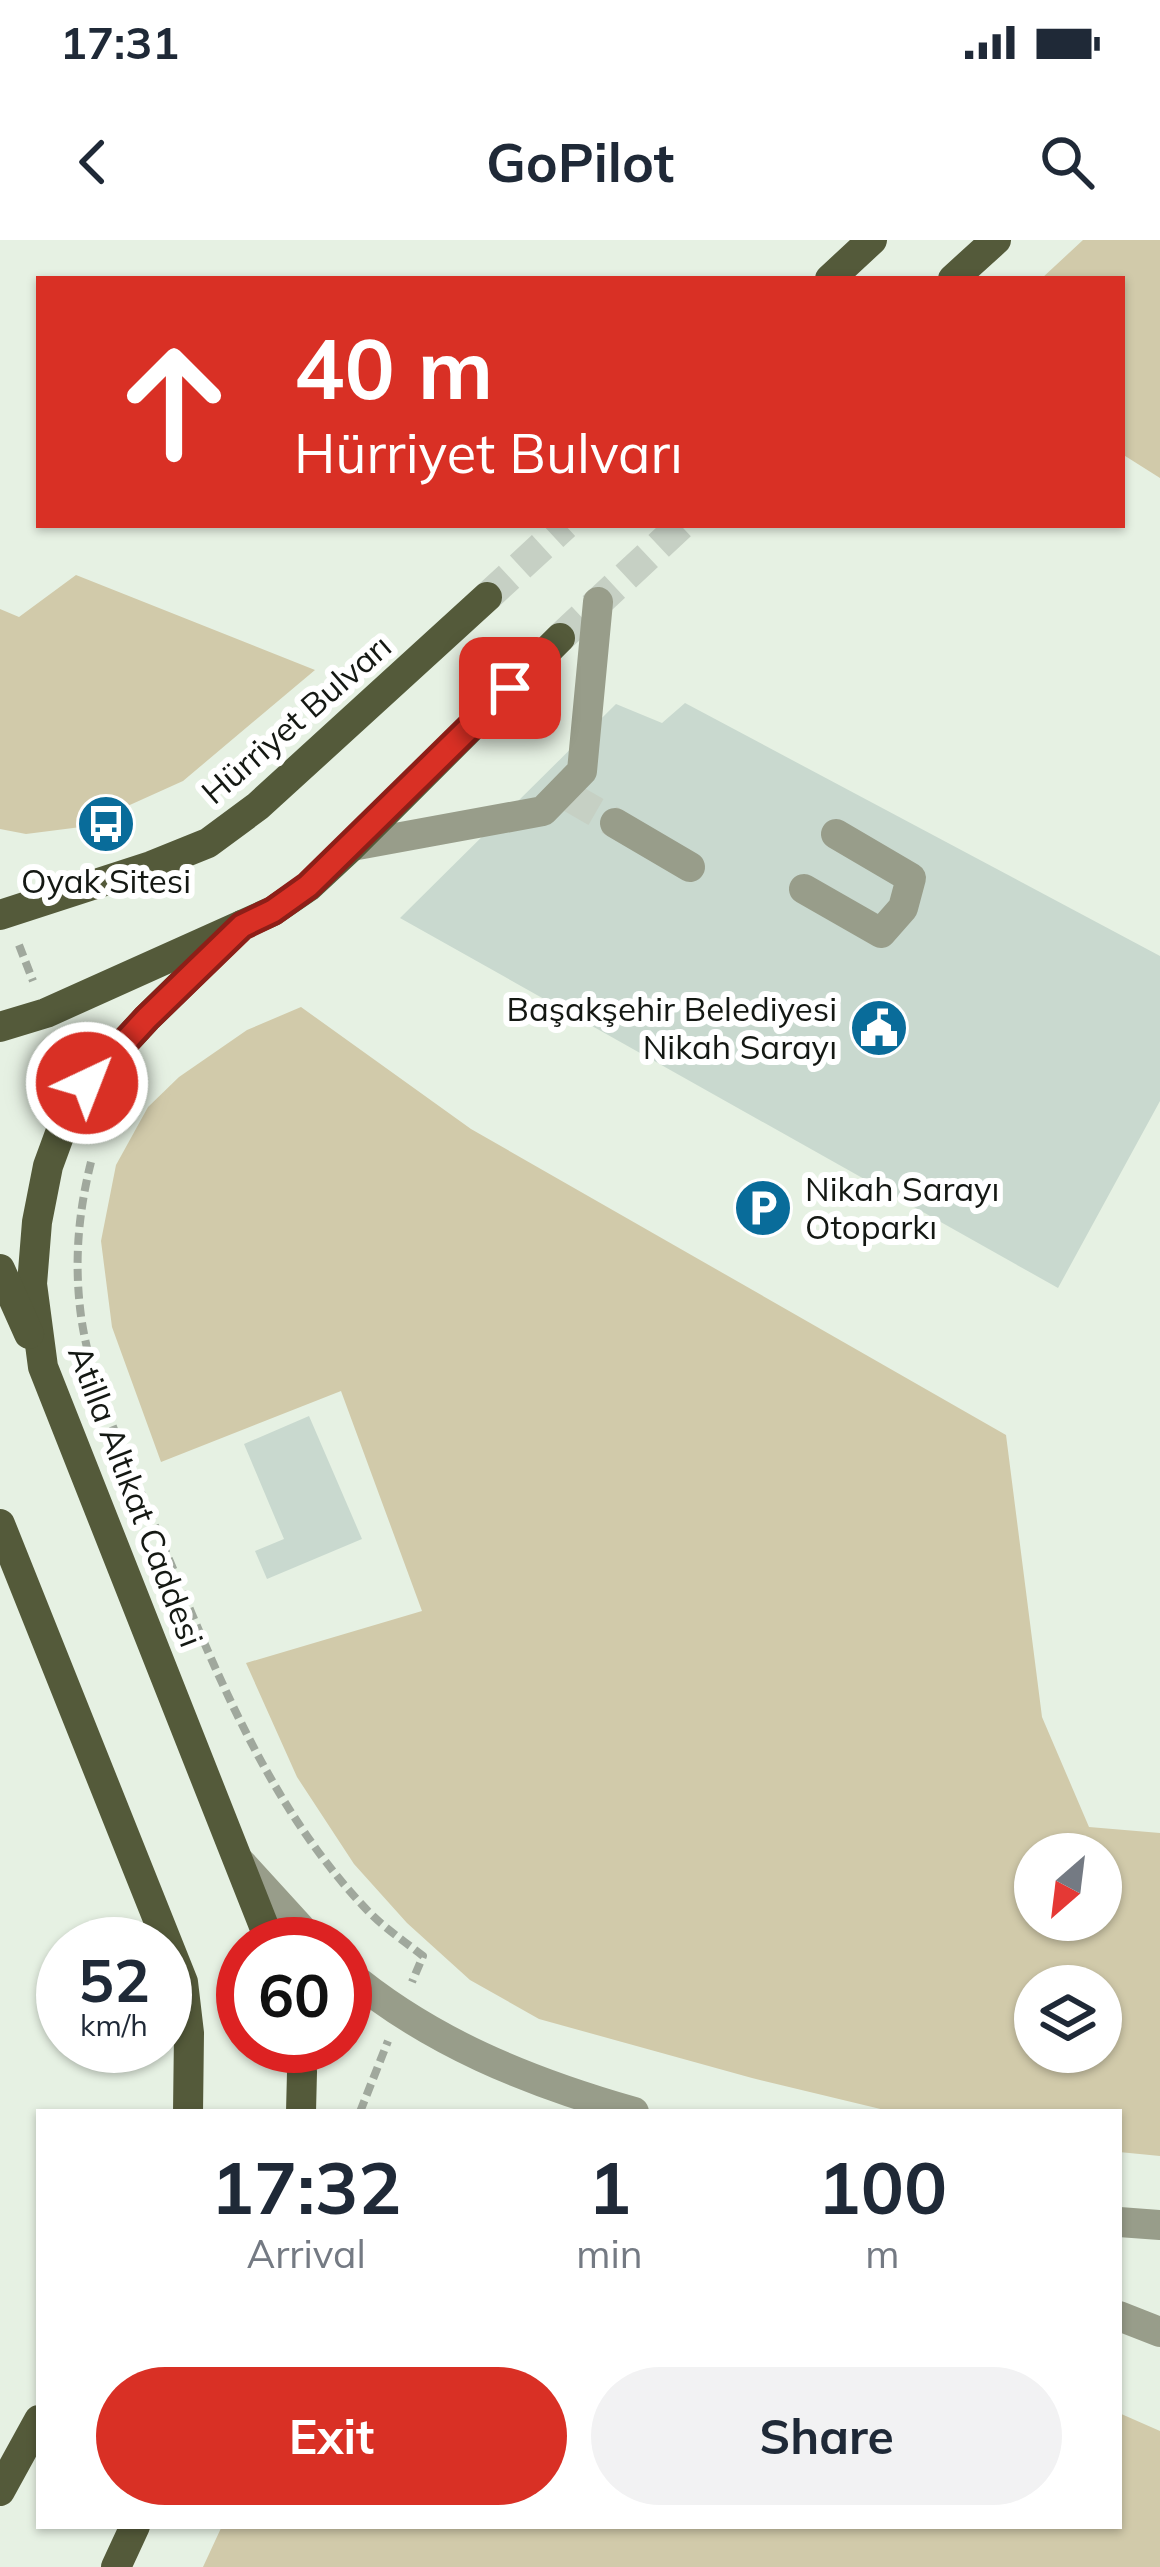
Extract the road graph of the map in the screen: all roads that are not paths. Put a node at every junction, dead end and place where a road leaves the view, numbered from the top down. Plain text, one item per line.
1 (872, 240) edge
2 (996, 240) edge
3 (833, 276) edge
4 (956, 276) edge
5 (487, 597) tunnel mouth
6 (598, 602) dead end
7 (560, 638) tunnel mouth
8 (615, 823) tunnel mouth
9 (836, 833) dead end
10 (352, 846) junction
11 (690, 867) dead end
12 (804, 890) dead end
13 (2, 906) edge
14 (242, 926) junction
15 (0, 1027) edge
16 (0, 1269) edge
17 (43, 1367) junction
18 (0, 1524) edge
19 (241, 1864) junction
20 (261, 1917) edge
21 (290, 1917) edge
22 (372, 1992) edge
23 (302, 2073) edge
24 (188, 2109) edge
25 (301, 2109) edge
26 (624, 2109) edge
27 (1122, 2222) edge
28 (1160, 2224) edge
29 (1122, 2317) edge
30 (1160, 2332) edge
31 (36, 2425) edge
32 (0, 2491) edge
33 (134, 2529) edge
34 (116, 2567) edge

1 - 3 main road
2 - 4 main road
5 - 13 main road, Hürriyet Bulvarı
6 - 10 street
7 - 10 main road
8 - 11 street
9 - 12 street
10 - 14 main road
14 - 15 main road
14 - 17 main road, Atilla Altıkat Caddesi
16 - 17 main road
17 - 19 main road, Atilla Altıkat Caddesi
18 - 24 main road
19 - 20 main road, Atilla Altıkat Caddesi
19 - 21 street, Atilla Altıkat Caddesi
22 - 26 street
23 - 25 main road
27 - 28 street
29 - 30 street
31 - 32 main road
33 - 34 main road

